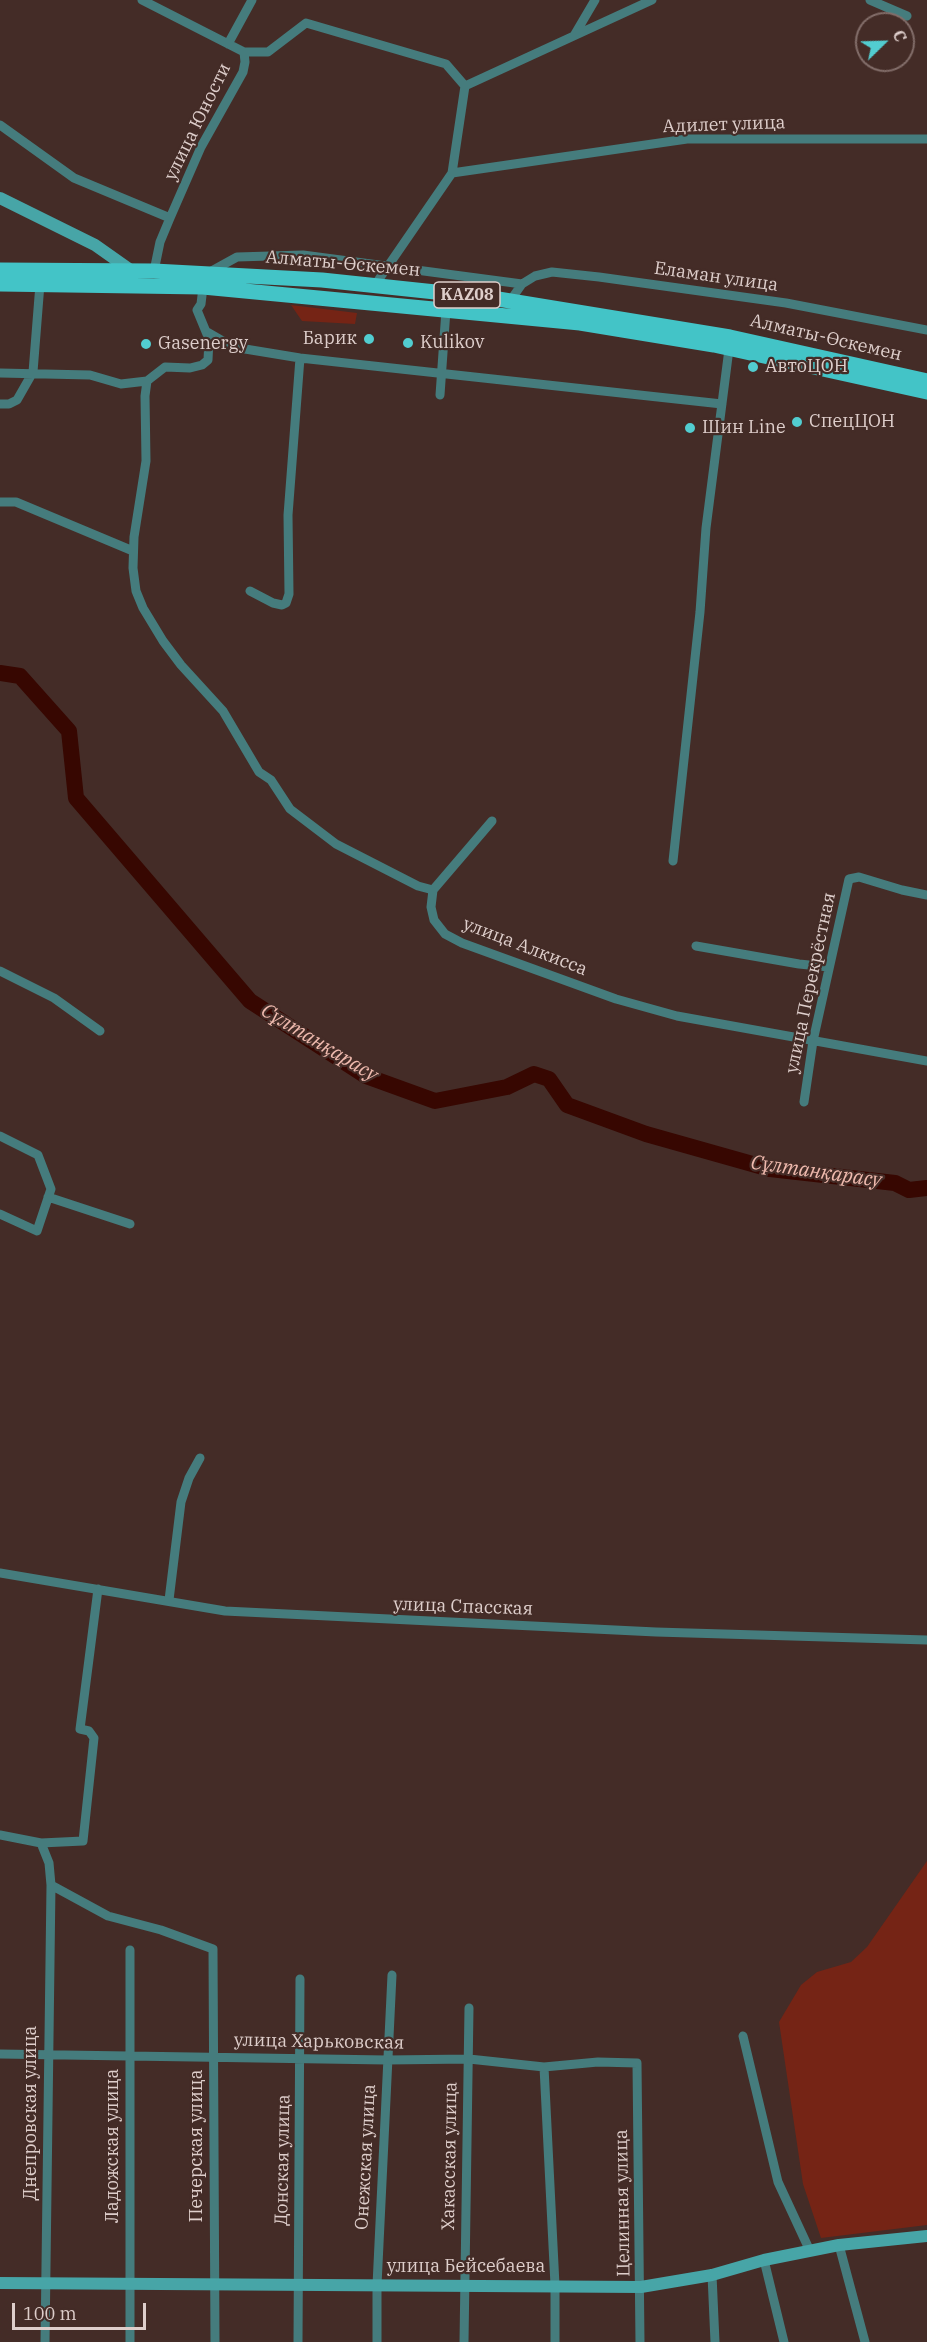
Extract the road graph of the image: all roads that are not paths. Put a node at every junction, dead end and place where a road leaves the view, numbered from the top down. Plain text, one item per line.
1 (142, 0) edge
2 (252, 0) edge
3 (595, 0) edge
4 (652, 0) edge
5 (870, 0) edge
6 (898, 12) edge
7 (575, 35) junction
8 (228, 44) junction
9 (244, 52) junction
10 (465, 86) junction
11 (0, 125) edge
12 (927, 139) edge
13 (452, 173) junction
14 (0, 198) edge
15 (170, 218) junction
16 (389, 266) junction
17 (129, 269) junction
18 (0, 270) edge
19 (154, 271) junction
20 (204, 280) junction
21 (0, 284) edge
22 (40, 284) junction
23 (522, 284) junction
24 (375, 285) junction
25 (510, 301) junction
26 (447, 310) junction
27 (561, 315) junction
28 (927, 330) edge
29 (207, 332) junction
30 (729, 349) junction
31 (300, 358) junction
32 (33, 372) junction
33 (440, 372) junction
34 (0, 373) edge
35 (147, 381) junction
36 (927, 381) edge
37 (927, 392) edge
38 (440, 395) dead end
39 (0, 404) edge
40 (722, 404) junction
41 (0, 501) edge
42 (133, 551) junction
43 (250, 591) dead end
44 (492, 821) dead end
45 (673, 861) dead end
46 (433, 890) junction
47 (927, 895) edge
48 (696, 946) dead end
49 (829, 967) junction
50 (0, 970) edge
51 (100, 1031) dead end
52 (813, 1041) junction
53 (927, 1061) edge
54 (804, 1102) dead end
55 (0, 1136) edge
56 (48, 1197) junction
57 (0, 1214) edge
58 (130, 1224) dead end
59 (200, 1458) dead end
60 (0, 1573) edge
61 (98, 1589) junction
62 (169, 1600) junction
63 (927, 1640) edge
64 (0, 1835) edge
65 (41, 1843) junction
66 (51, 1885) junction
67 (130, 1950) dead end
68 (392, 1975) dead end
69 (300, 1979) dead end
70 (469, 2008) dead end
71 (743, 2036) dead end
72 (0, 2054) edge
73 (47, 2055) junction
74 (214, 2056) junction
75 (129, 2057) junction
76 (300, 2058) junction
77 (469, 2059) junction
78 (387, 2060) junction
79 (637, 2063) joint
80 (544, 2067) junction
81 (927, 2236) edge
82 (839, 2245) junction
83 (810, 2251) junction
84 (764, 2260) junction
85 (712, 2275) junction
86 (0, 2283) edge
87 (46, 2283) junction
88 (130, 2284) junction
89 (213, 2285) junction
90 (376, 2285) junction
91 (463, 2285) junction
92 (555, 2285) junction
93 (298, 2286) junction
94 (641, 2287) junction
95 (45, 2342) edge
96 (130, 2342) edge
97 (215, 2342) edge
98 (298, 2342) edge
99 (377, 2342) edge
100 (464, 2342) edge
101 (555, 2342) edge
102 (640, 2342) edge
103 (715, 2342) edge
104 (784, 2342) edge
105 (865, 2342) edge

1 - 8 street
2 - 8 street, улица Юности
3 - 7 street
4 - 7 street
5 - 6 street
7 - 10 street
8 - 9 street, улица Юности
9 - 10 street
9 - 15 street, улица Юности
10 - 13 street
11 - 15 street
12 - 13 street, Адилет улица
13 - 16 street
14 - 17 street
15 - 19 street, улица Юности
16 - 20 street
16 - 23 street
16 - 24 street
17 - 18 main road, Алматы-Өскемен / KAZ08
17 - 19 main road, Алматы-Өскемен / KAZ08
19 - 20 main road, Алматы-Өскемен / KAZ08
20 - 22 main road, Алматы-Өскемен / KAZ08
20 - 24 main road, Алматы-Өскемен / KAZ08
20 - 26 main road, Алматы-Өскемен / KAZ08
20 - 29 street
21 - 22 main road, Алматы-Өскемен / KAZ08
22 - 32 street
23 - 25 street
23 - 28 street, Еламан улица
24 - 25 main road, Алматы-Өскемен / KAZ08
25 - 27 main road, Алматы-Өскемен / KAZ08
26 - 27 main road, Алматы-Өскемен / KAZ08
26 - 33 street
27 - 30 main road, Алматы-Өскемен / KAZ08
27 - 36 main road, Алматы-Өскемен / KAZ08
29 - 31 street
29 - 35 street
30 - 37 main road, Алматы-Өскемен / KAZ08
30 - 40 street
31 - 33 street
31 - 43 street
32 - 34 street
32 - 35 street
32 - 39 street
33 - 38 street
33 - 40 street
35 - 42 street
40 - 45 street
41 - 42 street
42 - 46 street
44 - 46 street
46 - 52 street, улица Алкисса
47 - 49 street, улица Перекрёстная
48 - 49 street
49 - 52 street, улица Перекрёстная
50 - 51 street
52 - 53 street, улица Алкисса
52 - 54 street, улица Перекрёстная
55 - 56 street
56 - 57 street
56 - 58 street
59 - 62 street
60 - 61 street, улица Спасская
61 - 62 street, улица Спасская
61 - 65 street
62 - 63 street, улица Спасская
64 - 65 street
65 - 66 street, Днепровская улица
66 - 73 street, Днепровская улица
66 - 74 street, Печерская улица
67 - 75 street, Ладожская улица
68 - 78 street, Онежская улица
69 - 76 street, Донская улица
70 - 77 street, Хакасская улица
71 - 83 street
72 - 73 street, улица Харьковская
73 - 75 street, улица Харьковская
73 - 87 street, Днепровская улица
74 - 75 street, улица Харьковская
74 - 76 street, улица Харьковская
74 - 89 street, Печерская улица
75 - 88 street, Ладожская улица
76 - 78 street, улица Харьковская
76 - 93 street, Донская улица
77 - 78 street, улица Харьковская
77 - 80 street, улица Харьковская
77 - 91 street, Хакасская улица
78 - 90 street, Онежская улица
79 - 80 street, улица Харьковская
79 - 94 street, Целинная улица
80 - 92 street
81 - 82 street, улица Бейсебаева
82 - 83 street, улица Бейсебаева
82 - 105 street
83 - 84 street, улица Бейсебаева
84 - 85 street, улица Бейсебаева
84 - 104 street
85 - 94 street, улица Бейсебаева
85 - 103 street
86 - 87 street, улица Бейсебаева
87 - 88 street, улица Бейсебаева
87 - 95 street, Днепровская улица
88 - 89 street, улица Бейсебаева
88 - 96 street, Ладожская улица
89 - 93 street, улица Бейсебаева
89 - 97 street, Печерская улица
90 - 91 street, улица Бейсебаева
90 - 93 street, улица Бейсебаева
90 - 99 street, Онежская улица
91 - 92 street, улица Бейсебаева
91 - 100 street, Хакасская улица
92 - 94 street, улица Бейсебаева
92 - 101 street
93 - 98 street, Донская улица
94 - 102 street, Целинная улица

